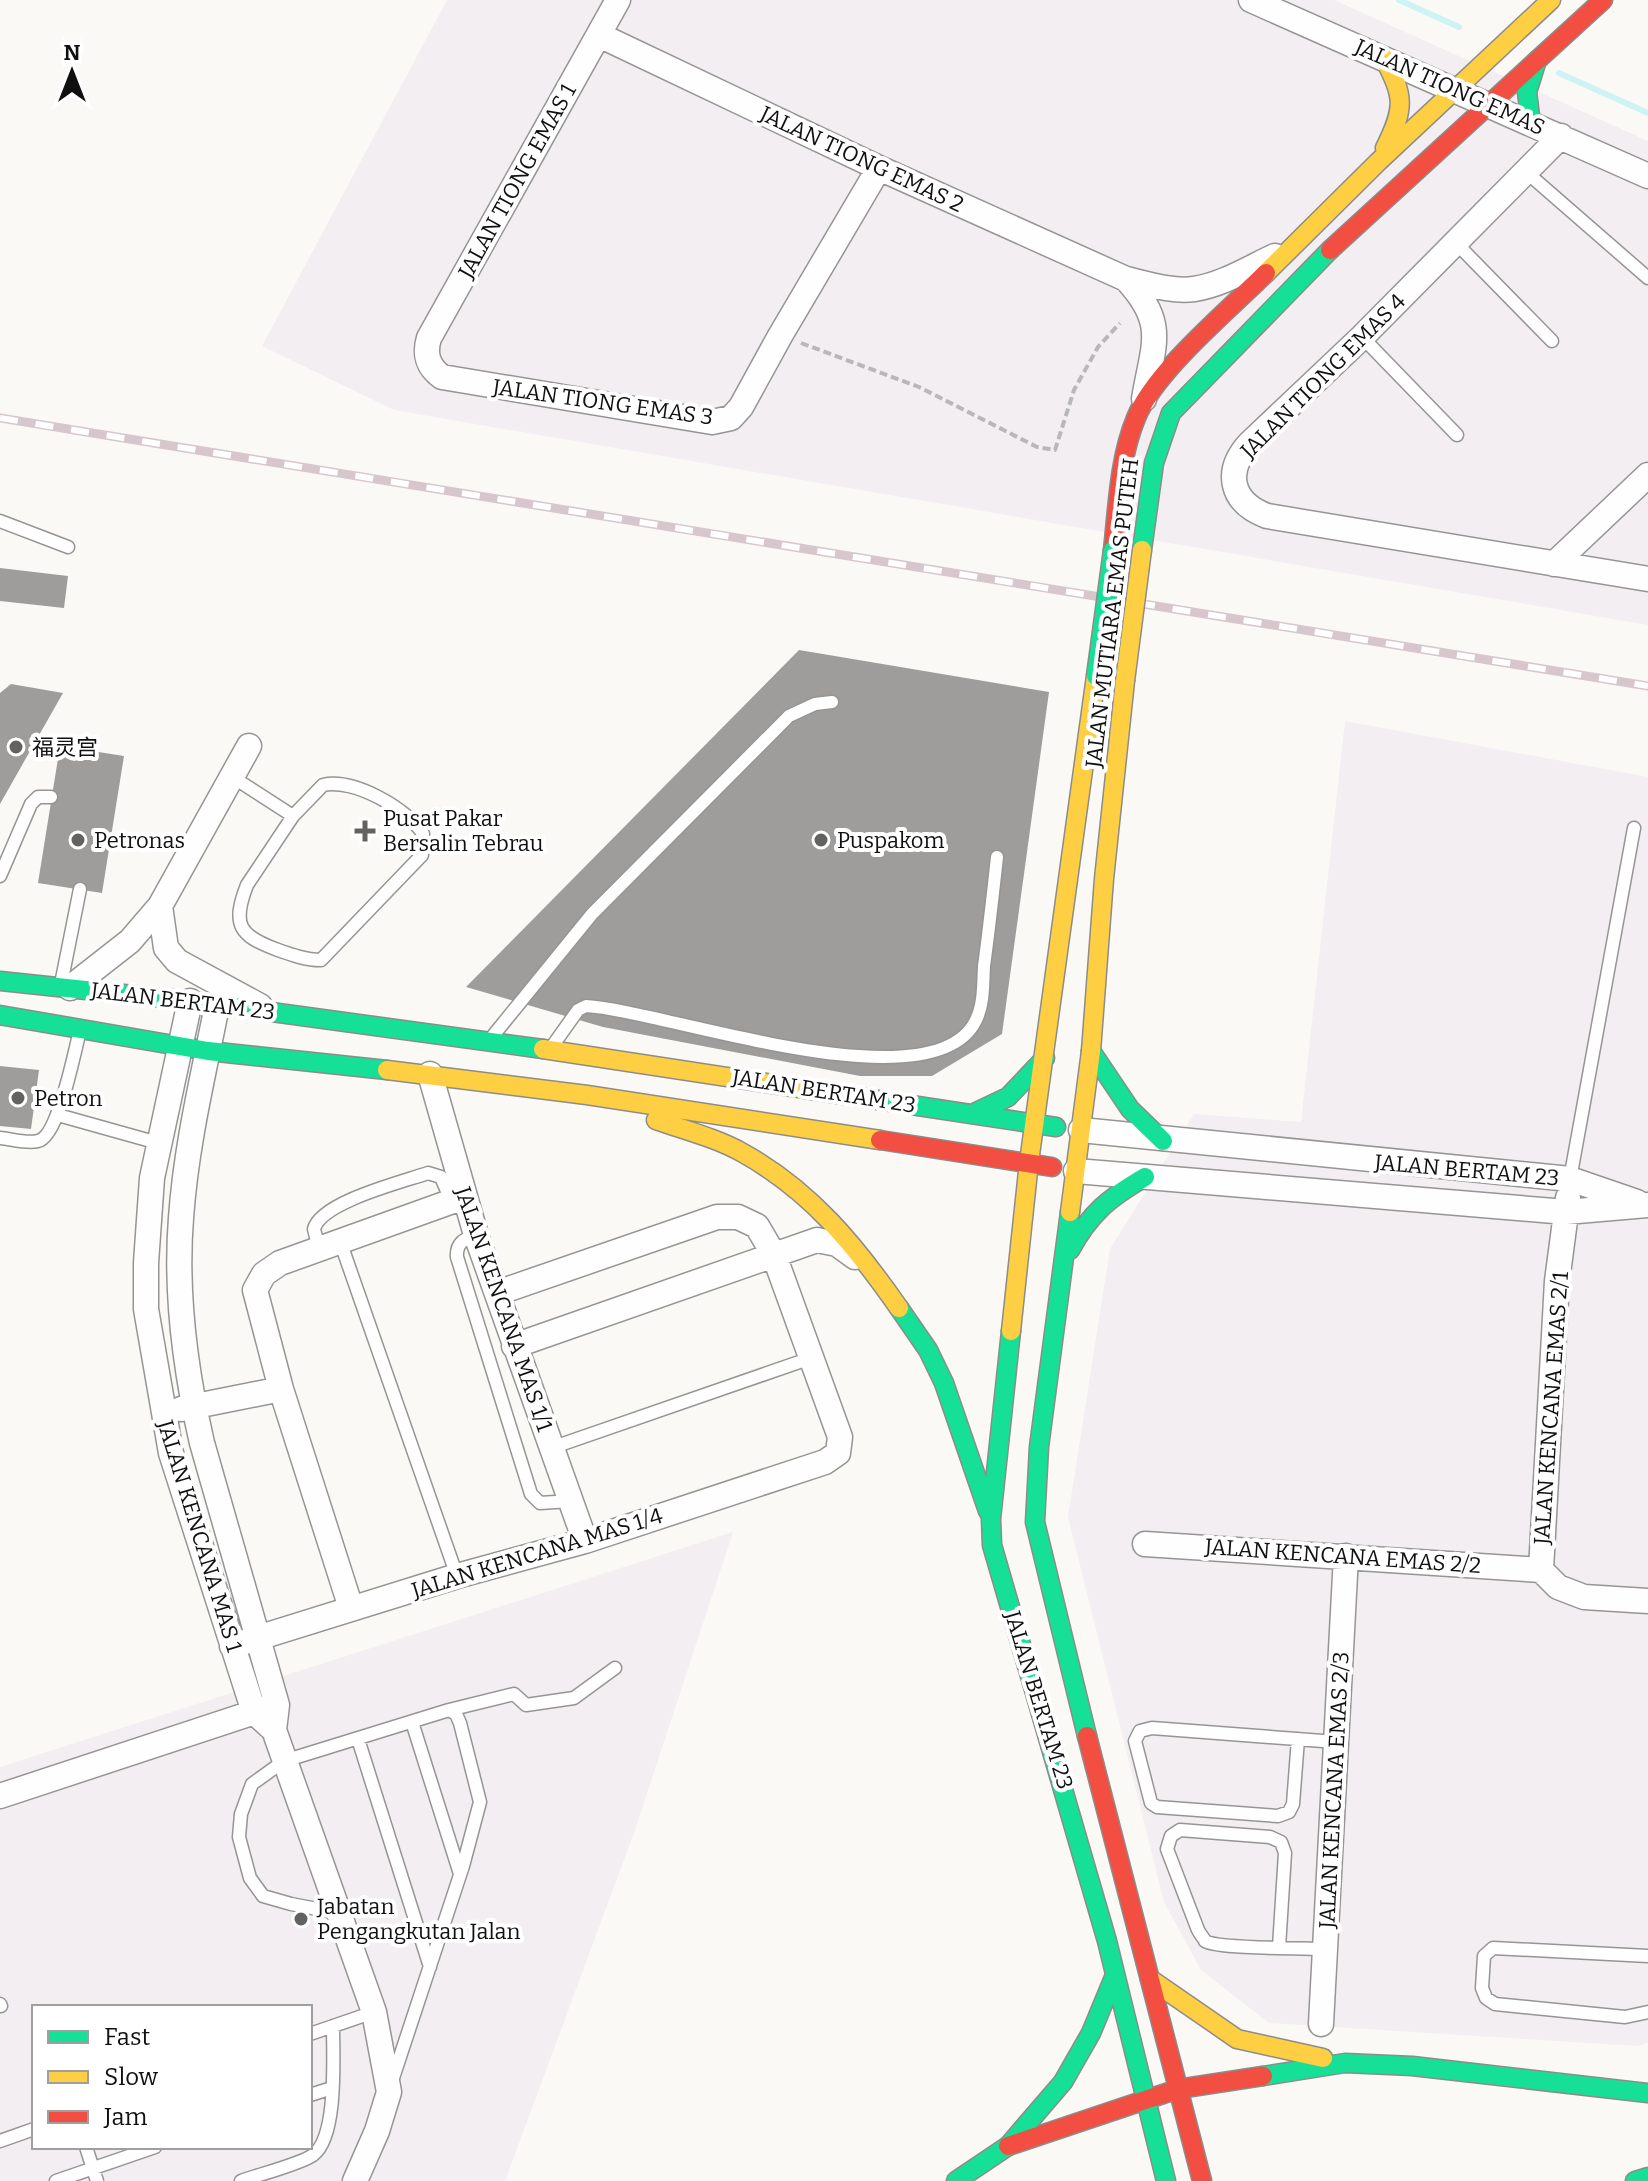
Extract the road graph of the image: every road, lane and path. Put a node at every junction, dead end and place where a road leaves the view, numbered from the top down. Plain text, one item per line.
1 (618, 0) edge
2 (1251, 0) edge
3 (1551, 0) edge
4 (1603, 0) edge
5 (599, 35) junction
6 (1383, 57) junction
7 (1537, 60) junction
8 (1454, 90) junction
9 (1487, 105) junction
10 (1531, 124) junction
11 (1561, 136) junction
12 (1378, 162) junction
13 (879, 168) junction
14 (1525, 171) junction
15 (1648, 176) edge
16 (1455, 242) junction
17 (1288, 250) junction
18 (1648, 278) edge
19 (1126, 279) junction
20 (1120, 323) dead end
21 (780, 336) junction
22 (1362, 337) junction
23 (1552, 341) dead end
24 (430, 365) joint
25 (1143, 403) junction
26 (1457, 435) dead end
27 (1648, 475) edge
28 (0, 521) edge
29 (68, 547) dead end
30 (1554, 564) junction
31 (1648, 579) edge
32 (832, 702) dead end
33 (249, 746) dead end
34 (231, 776) junction
35 (51, 797) dead end
36 (293, 816) junction
37 (1634, 828) dead end
38 (997, 857) dead end
39 (0, 876) edge
40 (80, 889) dead end
41 (160, 906) junction
42 (0, 981) edge
43 (65, 987) junction
44 (190, 1001) junction
45 (217, 1006) junction
46 (270, 1012) junction
47 (0, 1015) edge
48 (81, 1028) junction
49 (487, 1042) junction
50 (181, 1046) junction
51 (208, 1051) junction
52 (549, 1051) junction
53 (1091, 1051) junction
54 (1045, 1058) junction
55 (430, 1074) junction
56 (587, 1095) junction
57 (972, 1114) junction
58 (58, 1115) junction
59 (1034, 1124) junction
60 (1081, 1130) junction
61 (0, 1138) edge
62 (1163, 1141) junction
63 (158, 1143) junction
64 (975, 1154) junction
65 (1029, 1162) junction
66 (1076, 1171) junction
67 (997, 1176) dead end
68 (1145, 1177) junction
69 (1570, 1179) junction
70 (1010, 1199) dead end
71 (458, 1200) junction
72 (1647, 1205) edge
73 (1566, 1212) junction
74 (476, 1235) junction
75 (330, 1245) junction
76 (1019, 1254) junction
77 (774, 1255) junction
78 (1065, 1261) junction
79 (875, 1274) junction
80 (497, 1293) junction
81 (514, 1346) junction
82 (811, 1358) junction
83 (281, 1389) junction
84 (194, 1408) junction
85 (162, 1410) junction
86 (551, 1448) junction
87 (571, 1501) junction
88 (991, 1519) junction
89 (585, 1541) junction
90 (1145, 1544) dead end
91 (1346, 1556) junction
92 (1541, 1570) junction
93 (457, 1576) junction
94 (1648, 1601) edge
95 (351, 1608) junction
96 (258, 1638) junction
97 (232, 1646) junction
98 (615, 1668) dead end
99 (266, 1709) junction
100 (449, 1710) junction
101 (412, 1722) junction
102 (358, 1739) junction
103 (1298, 1739) junction
104 (1336, 1742) junction
105 (284, 1761) junction
106 (0, 1796) edge
107 (460, 1874) junction
108 (341, 1914) junction
109 (1279, 1947) junction
110 (1325, 1949) junction
111 (1648, 1956) edge
112 (430, 1967) junction
113 (1115, 1975) junction
114 (1150, 1979) junction
115 (374, 2012) junction
116 (1648, 2012) edge
117 (1321, 2024) dead end
118 (333, 2026) junction
119 (312, 2033) edge
120 (1345, 2063) junction
121 (332, 2088) junction
122 (1178, 2089) junction
123 (389, 2092) junction
124 (1648, 2093) edge
125 (312, 2094) edge
126 (1148, 2098) junction
127 (32, 2130) edge
128 (0, 2141) edge
129 (1008, 2146) junction
130 (87, 2149) edge
131 (151, 2149) edge
132 (95, 2175) edge
133 (1648, 2177) edge
134 (56, 2181) edge
135 (241, 2181) edge
136 (355, 2181) edge
137 (956, 2181) edge
138 (1166, 2181) edge
139 (1202, 2181) edge
140 (1635, 2181) edge

1 - 5 street, JALAN TIONG EMAS 1
2 - 6 street, JALAN TIONG EMAS
3 - 8 main road, JALAN MUTIARA EMAS PUTEH
4 - 7 main road, JALAN MUTIARA EMAS PUTEH
5 - 13 street, JALAN TIONG EMAS 2
5 - 24 street, JALAN TIONG EMAS 1
6 - 8 street, JALAN TIONG EMAS
6 - 12 main road
7 - 9 main road, JALAN MUTIARA EMAS PUTEH
7 - 10 main road
8 - 9 street, JALAN TIONG EMAS
8 - 12 main road, JALAN MUTIARA EMAS PUTEH
9 - 10 street, JALAN TIONG EMAS
9 - 53 main road, JALAN MUTIARA EMAS PUTEH, bridge
10 - 11 street, JALAN TIONG EMAS
11 - 14 street, JALAN TIONG EMAS 4
11 - 15 street, JALAN TIONG EMAS
12 - 17 main road, JALAN MUTIARA EMAS PUTEH
13 - 19 street, JALAN TIONG EMAS 2
13 - 21 street, JALAN TIONG EMAS 3
14 - 16 street, JALAN TIONG EMAS 4
14 - 18 lane
16 - 22 street, JALAN TIONG EMAS 4
16 - 23 lane
17 - 19 street, JALAN TIONG EMAS 2
17 - 25 main road, JALAN MUTIARA EMAS PUTEH
19 - 25 street, JALAN TIONG EMAS 2
20 - 21 path
21 - 24 street, JALAN TIONG EMAS 3
22 - 26 lane
22 - 30 street, JALAN TIONG EMAS 4
25 - 54 main road, JALAN MUTIARA EMAS PUTEH, bridge
27 - 30 street
28 - 29 lane
30 - 31 street, JALAN TIONG EMAS 4
32 - 49 lane
33 - 34 street
34 - 36 lane
34 - 41 street
35 - 39 lane
36 - 36 lane
37 - 69 lane
38 - 52 lane
40 - 43 lane
41 - 43 street
41 - 46 street
42 - 43 main road, JALAN BERTAM 23
43 - 44 main road, JALAN BERTAM 23
44 - 45 main road, JALAN BERTAM 23
44 - 50 street, JALAN KENCANA MAS 1
45 - 46 main road, JALAN BERTAM 23
45 - 51 street, JALAN KENCANA MAS 1
46 - 49 main road, JALAN BERTAM 23
47 - 48 main road, JALAN BERTAM 23
48 - 50 main road, JALAN BERTAM 23
48 - 58 lane
49 - 52 main road, JALAN BERTAM 23
50 - 51 main road, JALAN BERTAM 23
50 - 63 street, JALAN KENCANA MAS 1
51 - 55 main road, JALAN BERTAM 23
51 - 84 street, JALAN KENCANA MAS 1
52 - 57 main road, JALAN BERTAM 23
53 - 60 main road, JALAN MUTIARA EMAS PUTEH
53 - 62 main road
54 - 57 main road
54 - 59 main road, JALAN MUTIARA EMAS PUTEH
55 - 56 main road, JALAN BERTAM 23
55 - 71 street, JALAN KENCANA MAS 1/1
56 - 64 main road, JALAN BERTAM 23
56 - 79 main road
57 - 59 main road, JALAN BERTAM 23
58 - 61 lane
58 - 63 lane
59 - 60 main road, JALAN BERTAM 23
59 - 65 main road, JALAN MUTIARA EMAS PUTEH
60 - 62 street, JALAN BERTAM 23
60 - 66 main road, JALAN MUTIARA EMAS PUTEH
62 - 69 street, JALAN BERTAM 23
63 - 85 street, JALAN KENCANA MAS 1
64 - 65 main road, JALAN BERTAM 23
64 - 67 main road
65 - 66 main road, JALAN BERTAM 23
65 - 76 main road, JALAN BERTAM 23
66 - 68 street, JALAN BERTAM 23
66 - 78 main road, JALAN BERTAM 23
68 - 73 street, JALAN BERTAM 23
68 - 78 main road
69 - 72 street, JALAN BERTAM 23
69 - 73 street, JALAN KENCANA EMAS 2/1
70 - 76 main road
71 - 74 street, JALAN KENCANA MAS 1/1
71 - 75 street
71 - 75 lane
72 - 73 street, JALAN BERTAM 23
73 - 92 street, JALAN KENCANA EMAS 2/1
74 - 80 street, JALAN KENCANA MAS 1/1
74 - 87 lane
75 - 83 street
75 - 93 lane
76 - 88 main road, JALAN BERTAM 23
77 - 79 street
77 - 80 street
77 - 81 street
77 - 82 street
78 - 114 main road, JALAN BERTAM 23
79 - 88 main road
80 - 81 street, JALAN KENCANA MAS 1/1
81 - 86 street, JALAN KENCANA MAS 1/1
82 - 86 lane
82 - 89 street, JALAN KENCANA MAS 1/4
83 - 84 street
83 - 95 street
84 - 85 street
84 - 96 street, JALAN KENCANA MAS 1
85 - 97 street, JALAN KENCANA MAS 1
86 - 87 street, JALAN KENCANA MAS 1/1
87 - 89 street, JALAN KENCANA MAS 1/1
88 - 113 main road, JALAN BERTAM 23
89 - 93 street, JALAN KENCANA MAS 1/4
90 - 91 street, JALAN KENCANA EMAS 2/2
91 - 92 street, JALAN KENCANA EMAS 2/2
91 - 104 street, JALAN KENCANA EMAS 2/3
92 - 94 street, JALAN KENCANA EMAS 2/1
93 - 95 street, JALAN KENCANA MAS 1/4
95 - 96 street, JALAN KENCANA MAS 1/4
96 - 97 street, JALAN KENCANA MAS 1/4
96 - 99 street, JALAN KENCANA MAS 1
97 - 99 street, JALAN KENCANA MAS 1
98 - 100 lane
99 - 105 street, JALAN KENCANA MAS 1
99 - 106 street
100 - 101 lane
100 - 107 lane
101 - 102 lane
101 - 107 lane
102 - 105 lane
102 - 112 lane
103 - 103 lane
103 - 104 lane
104 - 110 street, JALAN KENCANA EMAS 2/3
105 - 108 street, JALAN KENCANA MAS 1
105 - 108 lane
107 - 112 lane
108 - 115 street, JALAN KENCANA MAS 1
109 - 109 lane
109 - 110 lane
110 - 117 street, JALAN KENCANA EMAS 2/3
111 - 116 lane
112 - 123 lane
113 - 126 main road, JALAN BERTAM 23
113 - 129 main road
114 - 120 main road
114 - 122 main road, JALAN BERTAM 23
115 - 118 lane
115 - 123 street, JALAN KENCANA MAS 1
118 - 119 lane
118 - 121 lane
120 - 122 main road
120 - 124 main road
121 - 125 lane
121 - 135 lane
122 - 126 main road
122 - 139 main road, JALAN BERTAM 23
123 - 136 street, JALAN KENCANA MAS 1
126 - 129 main road
126 - 138 main road, JALAN BERTAM 23
127 - 128 lane
129 - 137 main road
130 - 132 lane
131 - 132 lane
132 - 134 lane
133 - 140 main road

